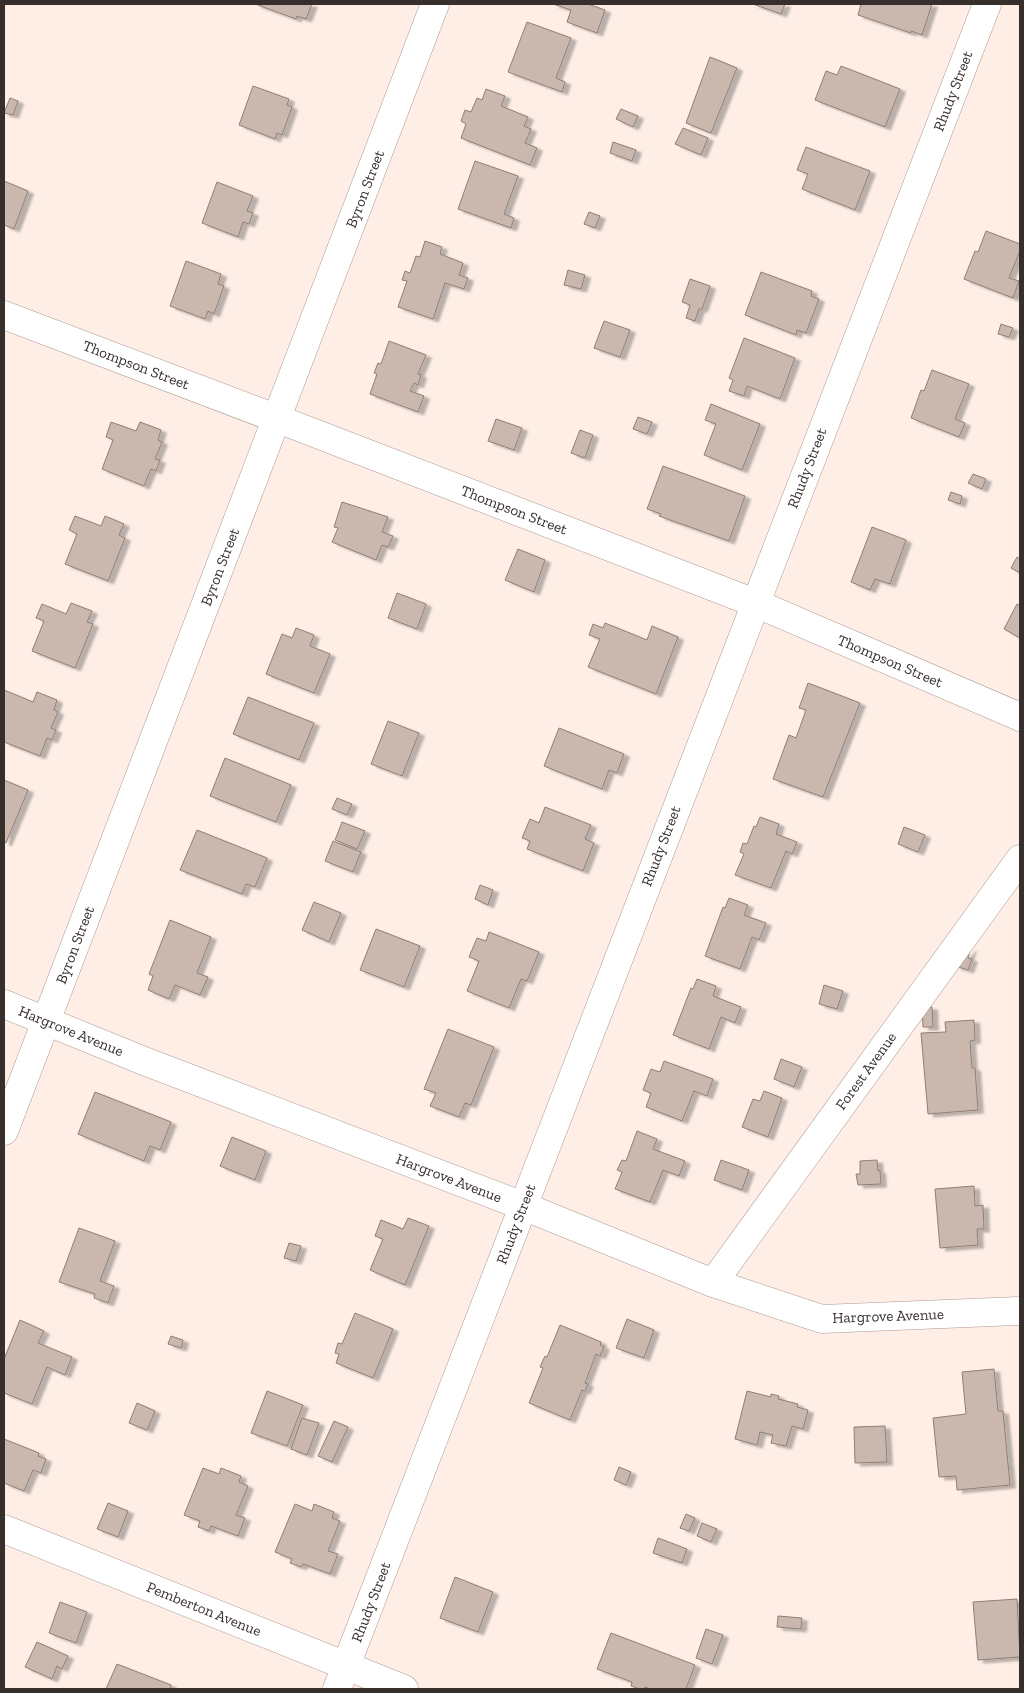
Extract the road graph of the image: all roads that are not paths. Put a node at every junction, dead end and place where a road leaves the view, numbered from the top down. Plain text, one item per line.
1 (435, 4) edge
2 (983, 5) edge
3 (4, 315) edge
4 (278, 419) junction
5 (755, 604) junction
6 (1020, 717) edge
7 (1020, 859) edge
8 (4, 1004) edge
9 (46, 1021) junction
10 (4, 1131) edge
11 (523, 1206) junction
12 (712, 1283) junction
13 (1020, 1311) edge
14 (4, 1529) edge
15 (341, 1678) edge
16 (404, 1689) edge

1 - 4 street, Byron Street
2 - 5 street, Rhudy Street
3 - 4 street, Thompson Street
4 - 5 street, Thompson Street
4 - 9 street, Byron Street
5 - 6 street, Thompson Street
5 - 11 street, Rhudy Street
7 - 12 street, Forest Avenue
8 - 9 street, Hargrove Avenue
9 - 10 street, Byron Street
9 - 11 street, Hargrove Avenue
11 - 12 street, Hargrove Avenue
11 - 15 street, Rhudy Street
12 - 13 street, Hargrove Avenue
14 - 15 street, Pemberton Avenue
15 - 16 street, Pemberton Avenue

